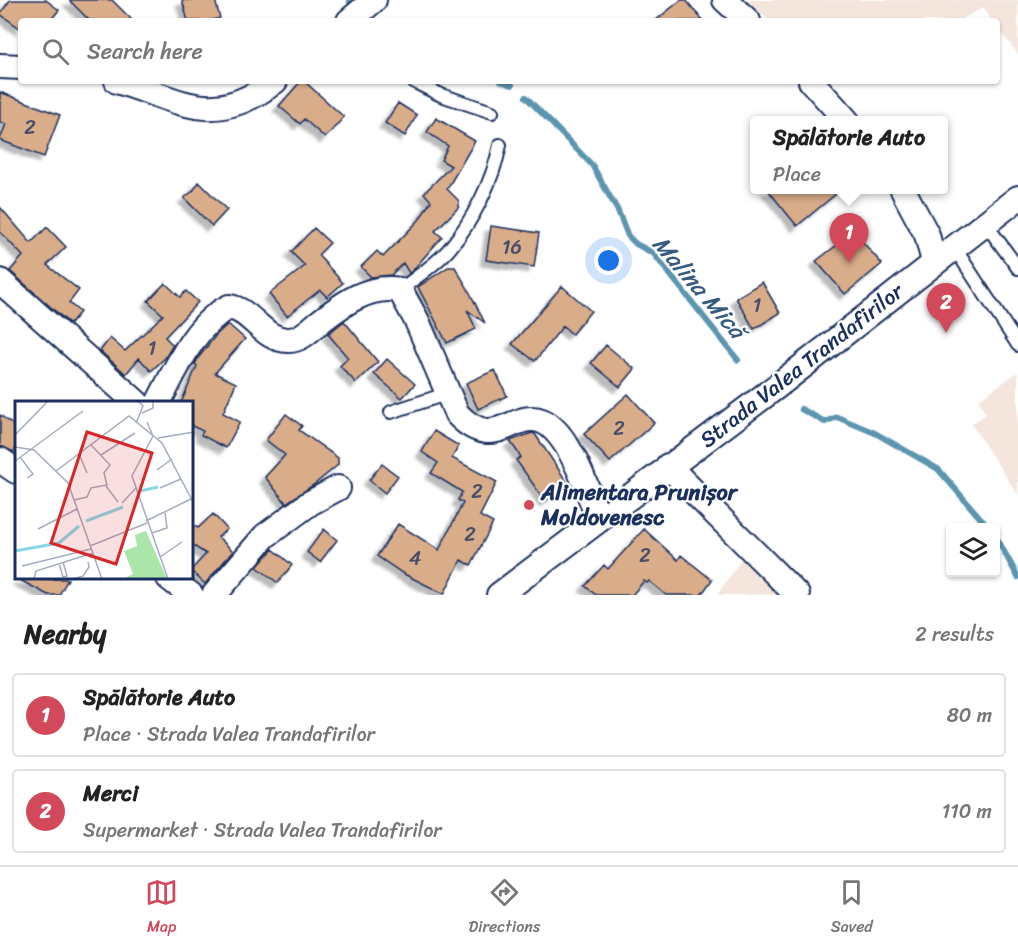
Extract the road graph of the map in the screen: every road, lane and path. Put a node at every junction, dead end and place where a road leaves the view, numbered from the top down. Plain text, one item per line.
1 (374, 0) edge
2 (725, 0) edge
3 (353, 18) edge
4 (745, 18) edge
5 (0, 66) edge
6 (18, 67) edge
7 (127, 84) edge
8 (271, 84) edge
9 (419, 84) edge
10 (814, 84) edge
11 (492, 112) dead end
12 (843, 116) edge
13 (500, 145) dead end
14 (906, 194) edge
15 (1018, 198) edge
16 (986, 223) junction
17 (954, 247) junction
18 (934, 262) junction
19 (1018, 268) edge
20 (0, 281) edge
21 (400, 290) junction
22 (1018, 345) edge
23 (449, 393) junction
24 (135, 401) edge
25 (159, 401) edge
26 (391, 412) dead end
27 (0, 460) edge
28 (668, 466) junction
29 (15, 470) edge
30 (338, 488) dead end
31 (599, 520) junction
32 (170, 580) edge
33 (191, 595) edge
34 (214, 595) edge
35 (499, 595) edge
36 (797, 595) edge

1 - 3 street
2 - 4 street
5 - 6 street
7 - 8 street
9 - 11 lane
10 - 12 street
13 - 21 lane
14 - 18 street
15 - 16 street, Strada Valea Trandafirilor
16 - 17 street, Strada Valea Trandafirilor
16 - 19 lane
17 - 18 street, Strada Valea Trandafirilor
17 - 22 lane
18 - 28 street, Strada Valea Trandafirilor
20 - 24 street
21 - 23 street
21 - 25 street
23 - 26 lane
23 - 31 street
27 - 29 street
28 - 31 street, Strada Valea Trandafirilor
28 - 36 street
30 - 34 street
31 - 35 street, Strada Valea Trandafirilor
32 - 33 street

